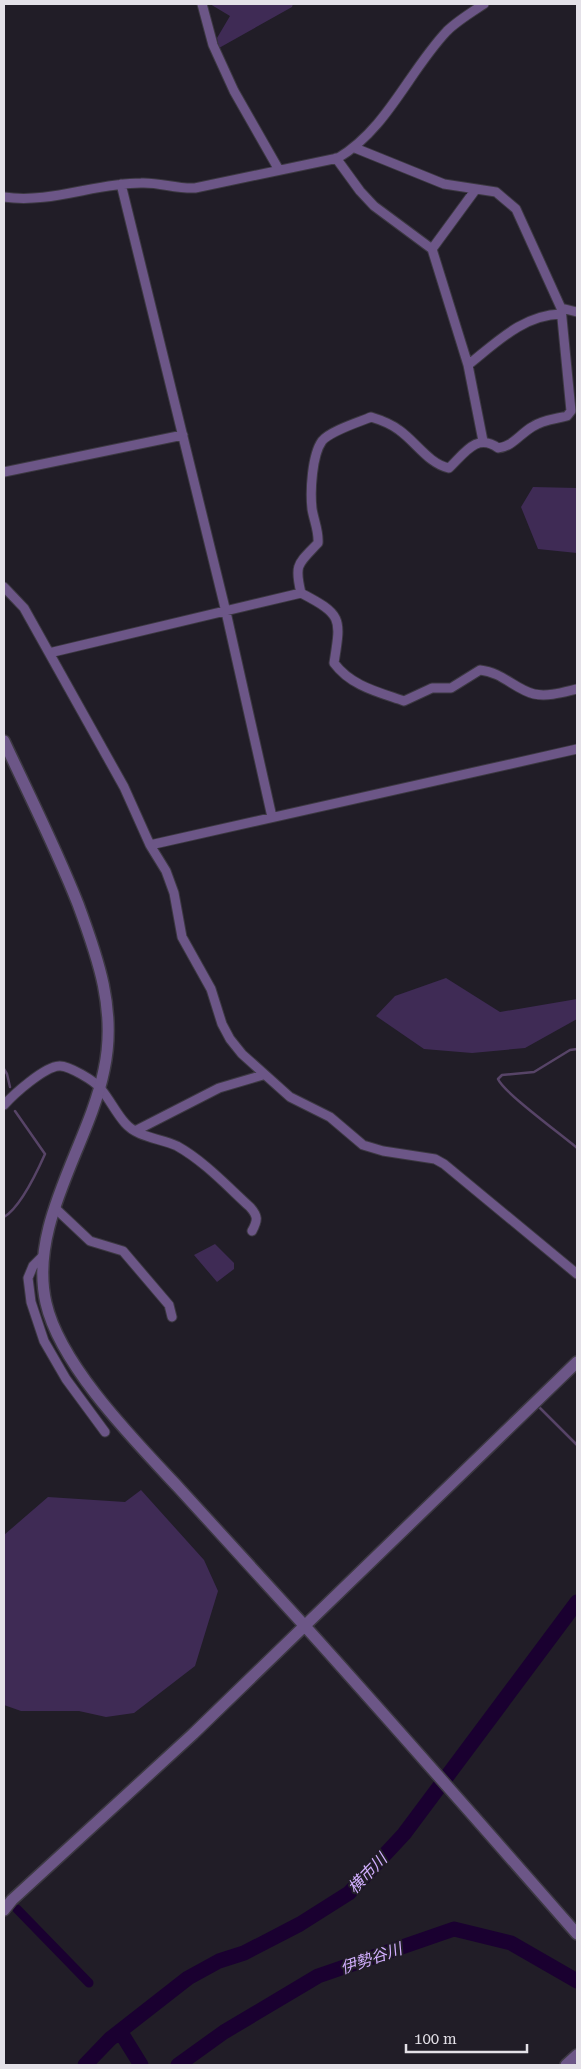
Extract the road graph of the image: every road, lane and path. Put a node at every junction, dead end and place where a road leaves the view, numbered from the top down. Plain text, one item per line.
1 (202, 4) edge
2 (484, 4) edge
3 (355, 148) junction
4 (336, 158) junction
5 (279, 170) junction
6 (121, 184) junction
7 (476, 189) junction
8 (4, 197) edge
9 (432, 249) junction
10 (561, 311) junction
11 (577, 312) edge
12 (468, 365) junction
13 (183, 435) junction
14 (483, 441) junction
15 (4, 472) edge
16 (4, 587) edge
17 (301, 593) junction
18 (226, 612) junction
19 (49, 653) junction
20 (577, 689) edge
21 (4, 741) edge
22 (577, 749) edge
23 (272, 817) junction
24 (150, 845) junction
25 (264, 1075) junction
26 (100, 1087) junction
27 (4, 1105) edge
28 (135, 1131) junction
29 (55, 1208) junction
30 (252, 1231) dead end
31 (43, 1256) junction
32 (577, 1274) edge
33 (172, 1317) dead end
34 (577, 1362) edge
35 (105, 1432) dead end
36 (304, 1626) junction
37 (4, 1908) edge
38 (577, 1934) edge
39 (577, 2056) edge
40 (566, 2065) edge

1 - 5 street
2 - 3 street
3 - 4 street
3 - 7 street
4 - 5 street
4 - 9 street
5 - 6 street
6 - 8 street
6 - 13 street
7 - 9 street
7 - 10 street
9 - 12 street
10 - 11 street
10 - 12 street
10 - 14 street
12 - 14 street
13 - 15 street
13 - 18 street
14 - 17 street
16 - 19 street
17 - 18 street
17 - 20 street
18 - 19 street
18 - 23 street
19 - 24 street
21 - 26 street
22 - 23 street
23 - 24 street
24 - 25 street
25 - 28 street
25 - 32 street
26 - 27 street
26 - 28 street
26 - 29 street
28 - 30 street
29 - 31 street
29 - 33 street
31 - 35 street
31 - 36 street
34 - 36 street
36 - 37 street
36 - 38 street
39 - 40 street

